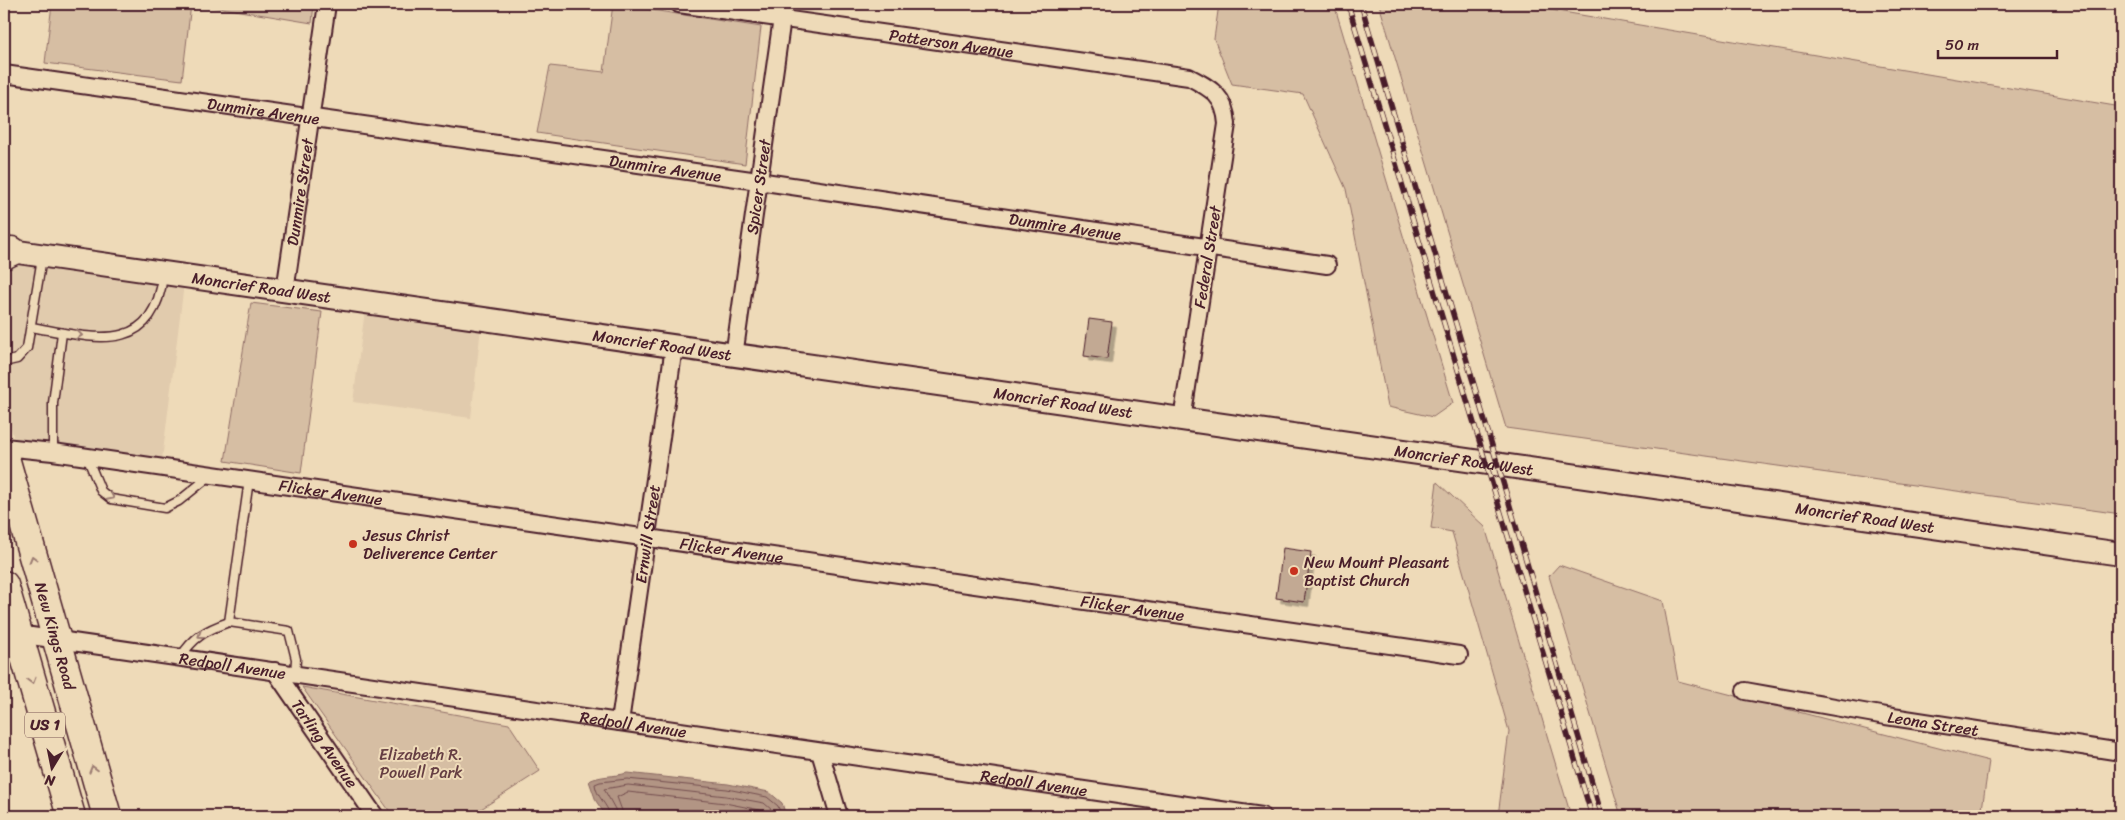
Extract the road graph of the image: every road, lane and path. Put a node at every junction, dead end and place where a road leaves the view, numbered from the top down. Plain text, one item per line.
1 (327, 4) edge
2 (679, 4) edge
3 (783, 11) edge
4 (4, 74) edge
5 (1219, 96) joint
6 (310, 118) junction
7 (758, 180) junction
8 (1209, 248) junction
9 (6, 252) edge
10 (42, 256) junction
11 (1327, 265) dead end
12 (164, 273) junction
13 (285, 291) junction
14 (30, 328) junction
15 (62, 333) junction
16 (674, 347) junction
17 (734, 356) junction
18 (4, 362) edge
19 (1182, 420) junction
20 (4, 448) edge
21 (53, 452) junction
22 (4, 454) edge
23 (87, 457) junction
24 (212, 475) junction
25 (249, 480) junction
26 (646, 537) junction
27 (2121, 554) edge
28 (4, 586) edge
29 (229, 622) junction
30 (11, 633) edge
31 (56, 640) junction
32 (1459, 655) dead end
33 (180, 658) junction
34 (275, 670) junction
35 (295, 674) junction
36 (1745, 691) dead end
37 (620, 722) junction
38 (820, 752) junction
39 (2121, 752) edge
40 (1174, 810) edge
41 (71, 816) edge
42 (106, 816) edge
43 (375, 816) edge
44 (839, 816) edge
45 (1262, 816) edge

1 - 6 street, Dunmire Street
2 - 3 street, Patterson Avenue
3 - 5 street, Patterson Avenue
3 - 7 street, Spicer Street
4 - 6 street, Dunmire Avenue
5 - 8 street, Federal Street
6 - 7 street, Dunmire Avenue
6 - 13 street, Dunmire Street
7 - 8 street, Dunmire Avenue
7 - 17 street, Spicer Street
8 - 11 street, Dunmire Avenue
8 - 19 street, Federal Street
9 - 10 street, Moncrief Road West
10 - 12 street, Moncrief Road West
10 - 14 lane
12 - 13 street, Moncrief Road West
15 -> 12 lane
13 - 16 street, Moncrief Road West
14 - 15 lane
14 - 18 lane
15 - 21 lane
16 - 17 street, Moncrief Road West
16 - 26 street, Ernwill Street
17 - 19 street, Moncrief Road West
19 - 27 street, Moncrief Road West
20 - 21 street, Flicker Avenue
21 - 23 street, Flicker Avenue
31 -> 22 highway, New Kings Road / US 1
23 - 24 street, Flicker Avenue
23 -> 24 lane
24 - 25 street, Flicker Avenue
25 - 26 street, Flicker Avenue
25 - 29 lane
26 - 32 street, Flicker Avenue
26 - 37 street, Ernwill Street
28 - 30 highway, US 1
29 -> 33 lane
29 - 35 lane
30 - 31 street, Redpoll Avenue
30 -> 41 highway, US 1
31 - 33 street, Redpoll Avenue
42 -> 31 highway, New Kings Road / US 1
33 - 34 street, Redpoll Avenue
34 - 35 street, Redpoll Avenue
34 - 43 street, Tarling Avenue
35 - 37 street, Redpoll Avenue
36 - 39 street, Leona Street
37 - 38 street, Redpoll Avenue
38 - 40 street, Redpoll Avenue
38 - 44 street
40 - 45 street, Redpoll Avenue

